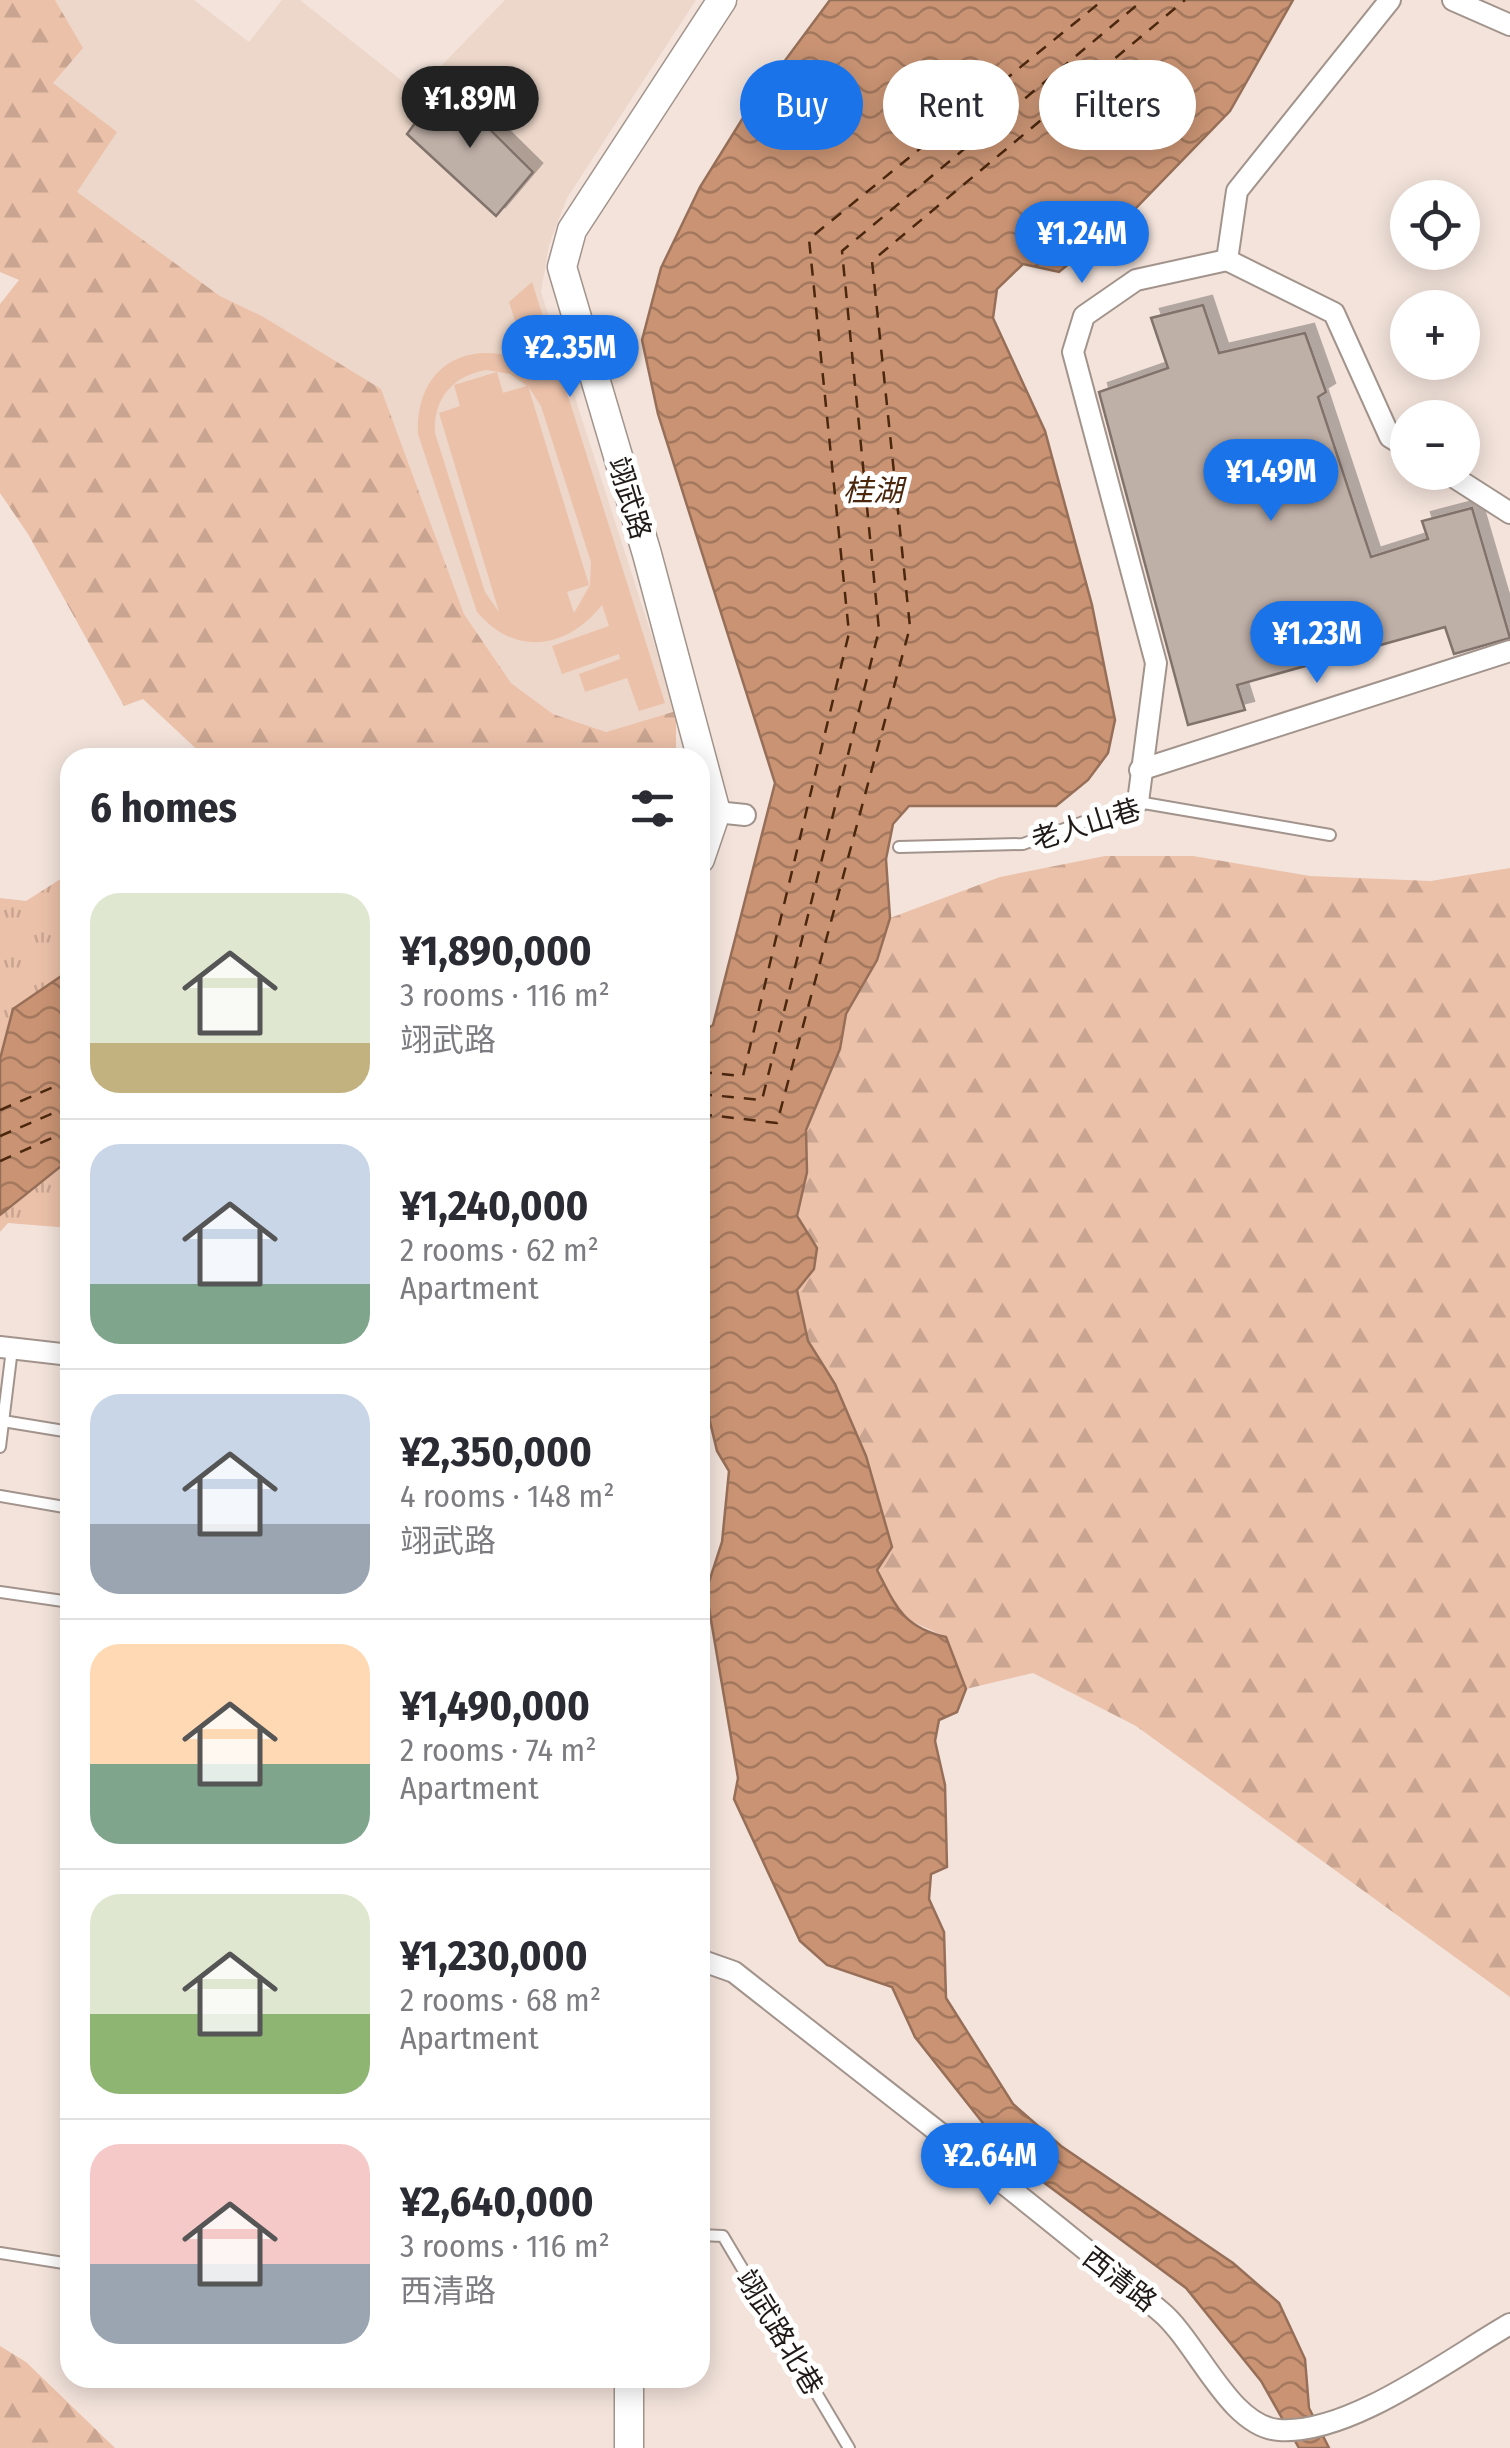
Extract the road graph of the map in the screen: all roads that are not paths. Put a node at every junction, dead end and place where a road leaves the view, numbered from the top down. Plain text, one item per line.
1 (722, 0) edge
2 (1390, 0) edge
3 (1454, 0) edge
4 (1510, 25) edge
5 (1227, 260) junction
6 (1390, 437) edge
7 (1474, 490) edge
8 (1510, 513) edge
9 (1510, 650) edge
10 (699, 748) edge
11 (1140, 770) junction
12 (710, 790) edge
13 (1138, 802) junction
14 (716, 812) junction
15 (745, 814) dead end
16 (710, 830) edge
17 (1330, 836) dead end
18 (899, 848) dead end
19 (6, 1347) edge
20 (60, 1354) edge
21 (3, 1421) junction
22 (60, 1430) edge
23 (0, 1447) edge
24 (0, 1496) edge
25 (60, 1506) edge
26 (0, 1592) edge
27 (60, 1601) edge
28 (710, 1964) edge
29 (710, 2235) edge
30 (0, 2253) edge
31 (60, 2262) edge
32 (1510, 2324) edge
33 (629, 2388) edge
34 (629, 2448) edge
35 (849, 2448) edge

1 - 10 main road, 翊武路
2 - 5 street
3 - 4 street
5 - 6 street
5 - 11 street
7 - 8 street
9 - 11 street
11 - 13 street
12 - 14 main road, 翊武路
13 - 17 lane, 老人山巷
13 - 18 lane, 老人山巷
14 - 15 street
14 - 16 main road
19 - 20 street
19 - 21 lane
21 - 22 lane
21 - 23 lane
24 - 25 lane
26 - 27 lane
28 - 32 street, 西清路
29 - 35 lane, 翊武路北巷
30 - 31 lane
33 - 34 main road

